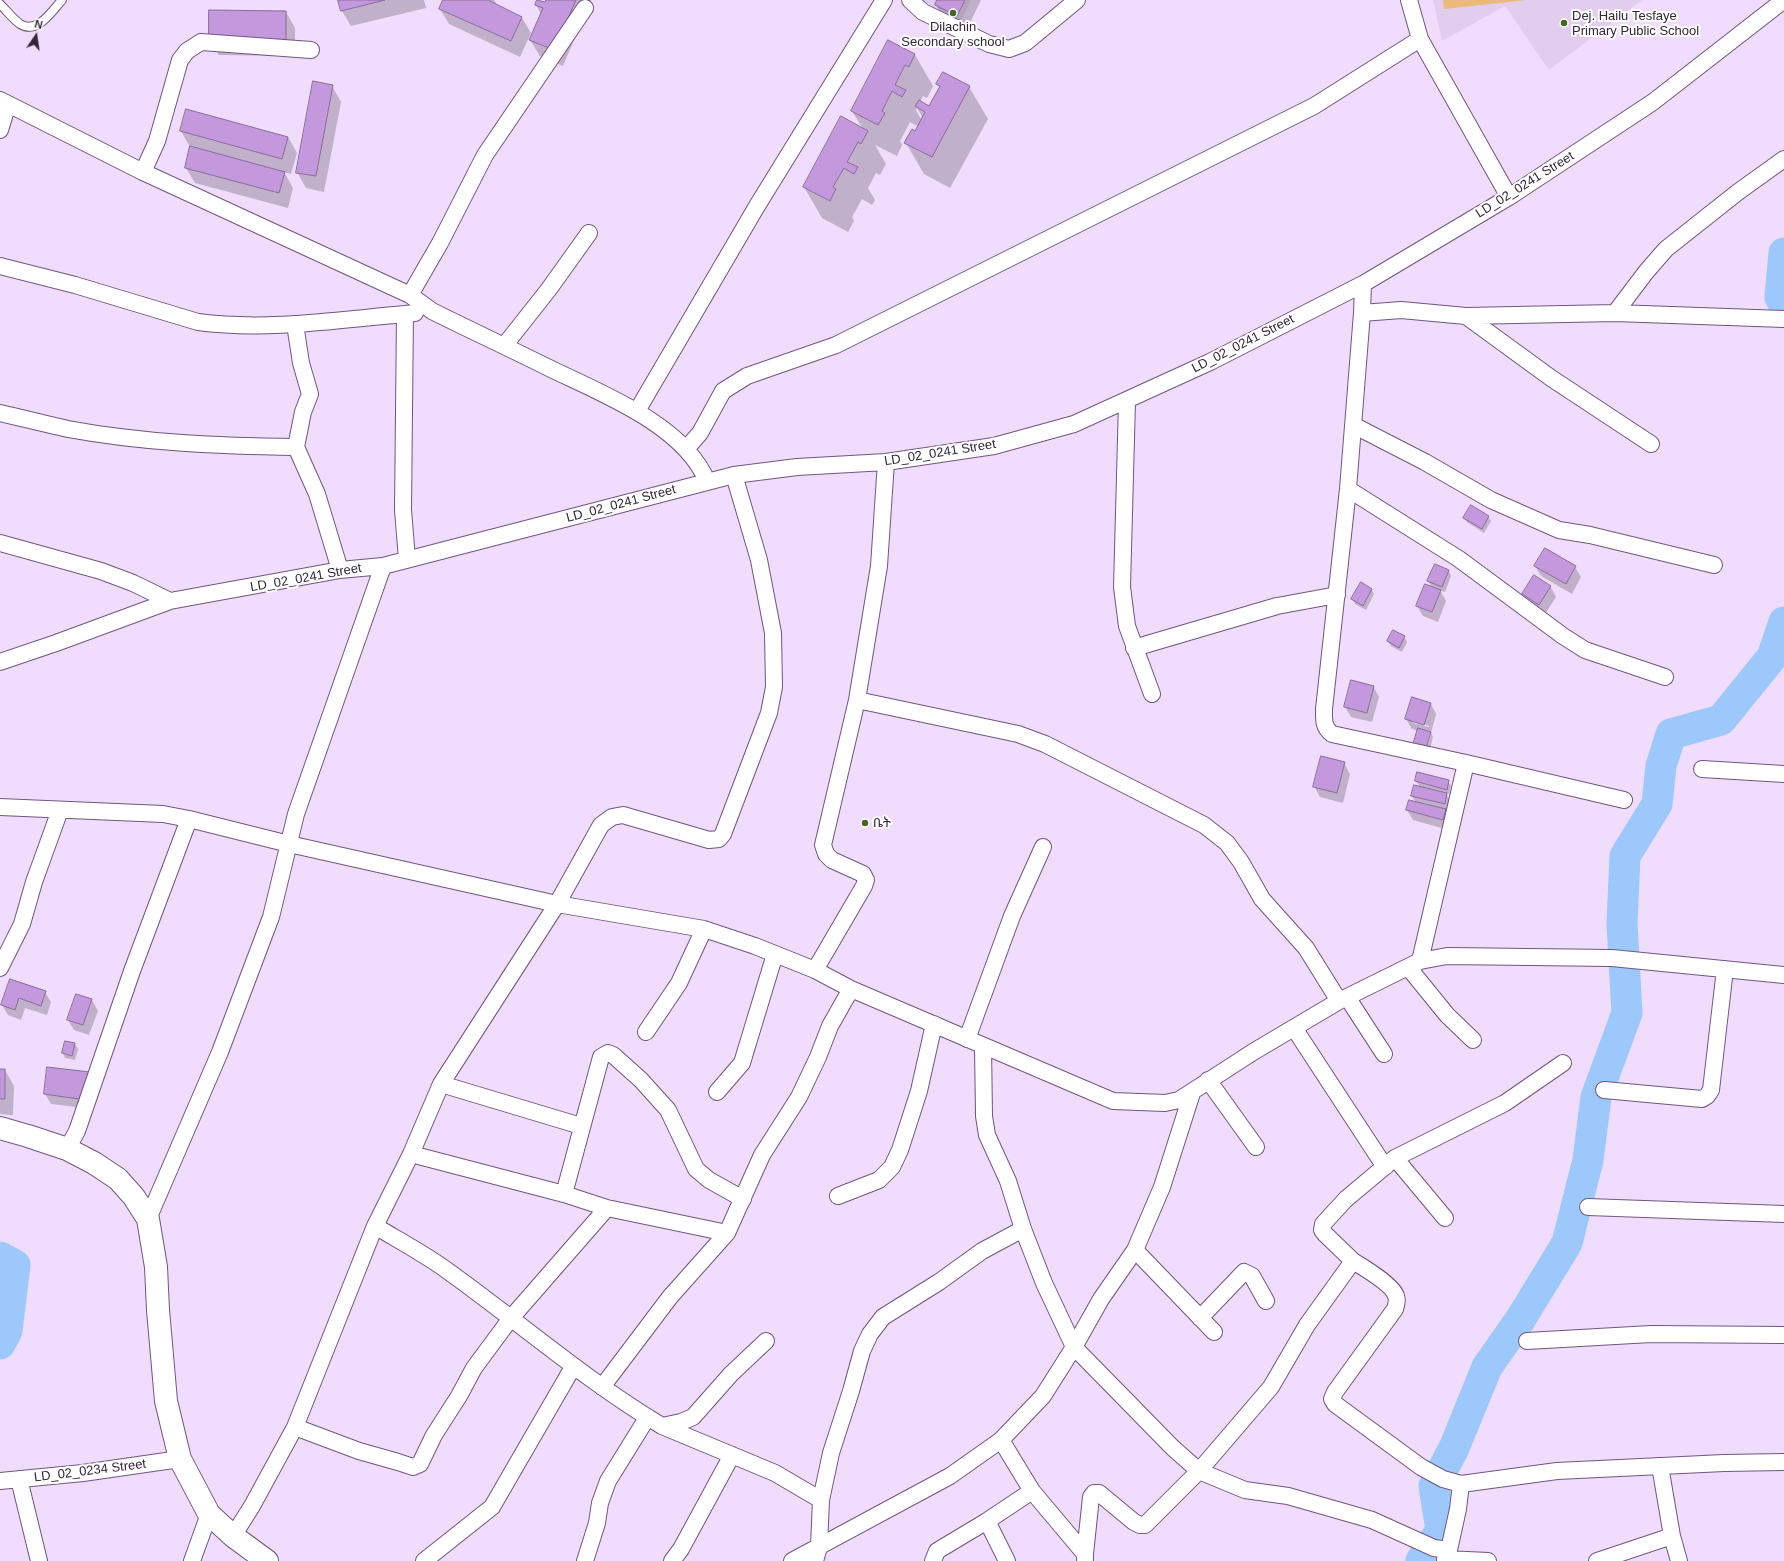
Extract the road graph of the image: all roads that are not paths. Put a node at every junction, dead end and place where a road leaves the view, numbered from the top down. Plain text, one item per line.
1 (62, 0) edge
2 (884, 0) edge
3 (910, 0) edge
4 (1077, 0) edge
5 (1409, 0) edge
6 (1784, 0) edge
7 (0, 4) edge
8 (585, 8) dead end
9 (1420, 39) junction
10 (311, 50) dead end
11 (4, 102) edge
12 (0, 130) edge
13 (1784, 159) edge
14 (143, 172) junction
15 (1509, 197) junction
16 (589, 233) dead end
17 (0, 266) edge
18 (1363, 284) junction
19 (410, 295) junction
20 (432, 311) junction
21 (1362, 313) junction
22 (1615, 313) junction
23 (405, 314) junction
24 (1466, 316) junction
25 (1784, 319) edge
26 (295, 324) junction
27 (504, 346) junction
28 (1127, 401) junction
29 (637, 411) junction
30 (0, 413) edge
31 (1353, 425) junction
32 (1651, 444) dead end
33 (296, 447) junction
34 (686, 449) junction
35 (886, 462) junction
36 (734, 475) junction
37 (707, 481) junction
38 (1348, 489) junction
39 (0, 543) edge
40 (407, 559) junction
41 (1714, 565) dead end
42 (383, 566) junction
43 (340, 570) junction
44 (1337, 595) junction
45 (170, 601) junction
46 (1134, 648) junction
47 (0, 662) edge
48 (1666, 677) dead end
49 (1152, 694) dead end
50 (857, 700) junction
51 (1466, 762) junction
52 (1702, 769) dead end
53 (1784, 774) edge
54 (1624, 800) dead end
55 (0, 807) edge
56 (60, 810) junction
57 (189, 819) junction
58 (289, 844) junction
59 (1043, 847) dead end
60 (557, 904) junction
61 (704, 929) junction
62 (775, 954) junction
63 (1414, 964) junction
64 (0, 968) edge
65 (1725, 969) junction
66 (815, 970) junction
67 (1784, 975) edge
68 (851, 989) junction
69 (1343, 999) junction
70 (934, 1024) junction
71 (1294, 1028) junction
72 (646, 1032) dead end
73 (967, 1039) junction
74 (1473, 1040) dead end
75 (983, 1046) junction
76 (1384, 1054) dead end
77 (1563, 1064) dead end
78 (1208, 1080) junction
79 (442, 1084) junction
80 (1604, 1090) dead end
81 (717, 1092) dead end
82 (1192, 1092) junction
83 (581, 1126) junction
84 (0, 1128) edge
85 (1256, 1147) dead end
86 (67, 1149) junction
87 (411, 1154) junction
88 (1390, 1163) junction
89 (564, 1194) junction
90 (838, 1196) dead end
91 (743, 1199) junction
92 (1588, 1207) dead end
93 (607, 1208) junction
94 (1784, 1214) edge
95 (1445, 1218) dead end
96 (148, 1219) junction
97 (375, 1226) junction
98 (1023, 1229) junction
99 (727, 1233) junction
100 (1135, 1250) junction
101 (1353, 1261) junction
102 (1266, 1301) dead end
103 (511, 1318) junction
104 (1200, 1318) junction
105 (1214, 1332) dead end
106 (1784, 1335) edge
107 (766, 1341) dead end
108 (1527, 1341) dead end
109 (1074, 1347) junction
110 (573, 1367) junction
111 (602, 1387) junction
112 (647, 1418) junction
113 (295, 1426) junction
114 (662, 1426) junction
115 (1000, 1440) junction
116 (732, 1455) junction
117 (180, 1459) junction
118 (1784, 1462) edge
119 (1660, 1466) junction
120 (1199, 1471) junction
121 (20, 1479) junction
122 (0, 1481) edge
123 (1461, 1484) junction
124 (1032, 1491) junction
125 (821, 1500) junction
126 (209, 1514) junction
127 (987, 1521) junction
128 (233, 1536) junction
129 (1672, 1536) junction
130 (1439, 1552) edge
131 (817, 1554) edge
132 (1085, 1558) edge
133 (39, 1561) edge
134 (192, 1561) edge
135 (267, 1561) edge
136 (424, 1561) edge
137 (585, 1561) edge
138 (672, 1561) edge
139 (792, 1561) edge
140 (933, 1561) edge
141 (1007, 1561) edge
142 (1488, 1561) edge
143 (1597, 1561) edge
144 (1679, 1561) edge

1 - 7 lane
2 - 29 street
3 - 4 street
5 - 9 street
6 - 15 street, LD_02_0241 Street
8 - 19 street
9 - 15 street
9 - 34 street
10 - 14 street
11 - 12 street
11 - 14 street
13 - 22 street
14 - 19 street
15 - 18 street, LD_02_0241 Street
16 - 27 street
17 - 26 street
18 - 21 street
18 - 28 street, LD_02_0241 Street
19 - 20 street
20 - 23 street
20 - 27 street
21 - 24 street
21 - 31 street
22 - 24 street
22 - 25 street
23 - 26 street
23 - 40 street
24 - 32 street
26 - 33 street
27 - 29 street
28 - 35 street, LD_02_0241 Street
28 - 46 street
29 - 34 street
30 - 33 street
31 - 38 street
31 - 41 street
33 - 43 street
34 - 37 street
35 - 36 street, LD_02_0241 Street
35 - 50 street
36 - 37 street, LD_02_0241 Street
36 - 60 street
37 - 40 street, LD_02_0241 Street
38 - 44 street
38 - 48 street
39 - 45 street
40 - 42 street, LD_02_0241 Street
42 - 43 street, LD_02_0241 Street
42 - 58 street
43 - 45 street, LD_02_0241 Street
44 - 46 street
44 - 51 street
45 - 47 street, LD_02_0241 Street
46 - 49 street
50 - 66 street
50 - 69 street
51 - 54 street
51 - 63 street
52 - 53 street
55 - 56 street
56 - 57 street
56 - 64 street
57 - 58 street
57 - 86 street
58 - 60 street
58 - 96 street
59 - 73 street
60 - 61 street
60 - 79 street
61 - 62 street
61 - 72 street
62 - 66 street
62 - 81 street
63 - 65 street
63 - 69 street
63 - 74 street
65 - 67 street
65 - 80 street
66 - 68 street
68 - 70 street
68 - 91 street
69 - 71 street
69 - 76 street
70 - 73 street
70 - 90 street
71 - 78 street
71 - 88 street
73 - 75 street
75 - 82 street
75 - 98 street
77 - 88 street
78 - 82 street
78 - 85 street
79 - 83 street
79 - 87 street
82 - 100 street
83 - 89 street
83 - 91 street
84 - 86 main road
86 - 96 main road
87 - 89 street
87 - 97 street
88 - 95 street
88 - 101 street
89 - 93 street
91 - 99 street
92 - 94 street
93 - 99 street
93 - 103 street
96 - 117 main road
97 - 103 street
97 - 113 street
98 - 109 street
98 - 125 street
99 - 111 street
100 - 104 street
100 - 109 street
101 - 120 street
101 - 123 street
102 - 104 street
103 - 110 street
103 - 113 street
104 - 105 street
106 - 108 street
107 - 114 street
109 - 115 street
109 - 120 street
110 - 111 street
110 - 136 street
111 - 112 street
112 - 114 street
112 - 137 street
113 - 128 street
114 - 116 street
115 - 124 street
115 - 131 street
116 - 125 street
116 - 138 street
117 - 121 street, LD_02_0234 Street
117 - 126 main road
118 - 119 street
119 - 123 street
119 - 129 street
120 - 130 street
120 - 132 street
121 - 122 street, LD_02_0234 Street
121 - 133 street
123 - 130 street
124 - 127 street
124 - 132 street
125 - 131 street
126 - 128 main road
126 - 134 street
127 - 140 street
127 - 141 street
128 - 135 main road
129 - 143 street
129 - 144 street
130 - 142 street
131 - 139 street

